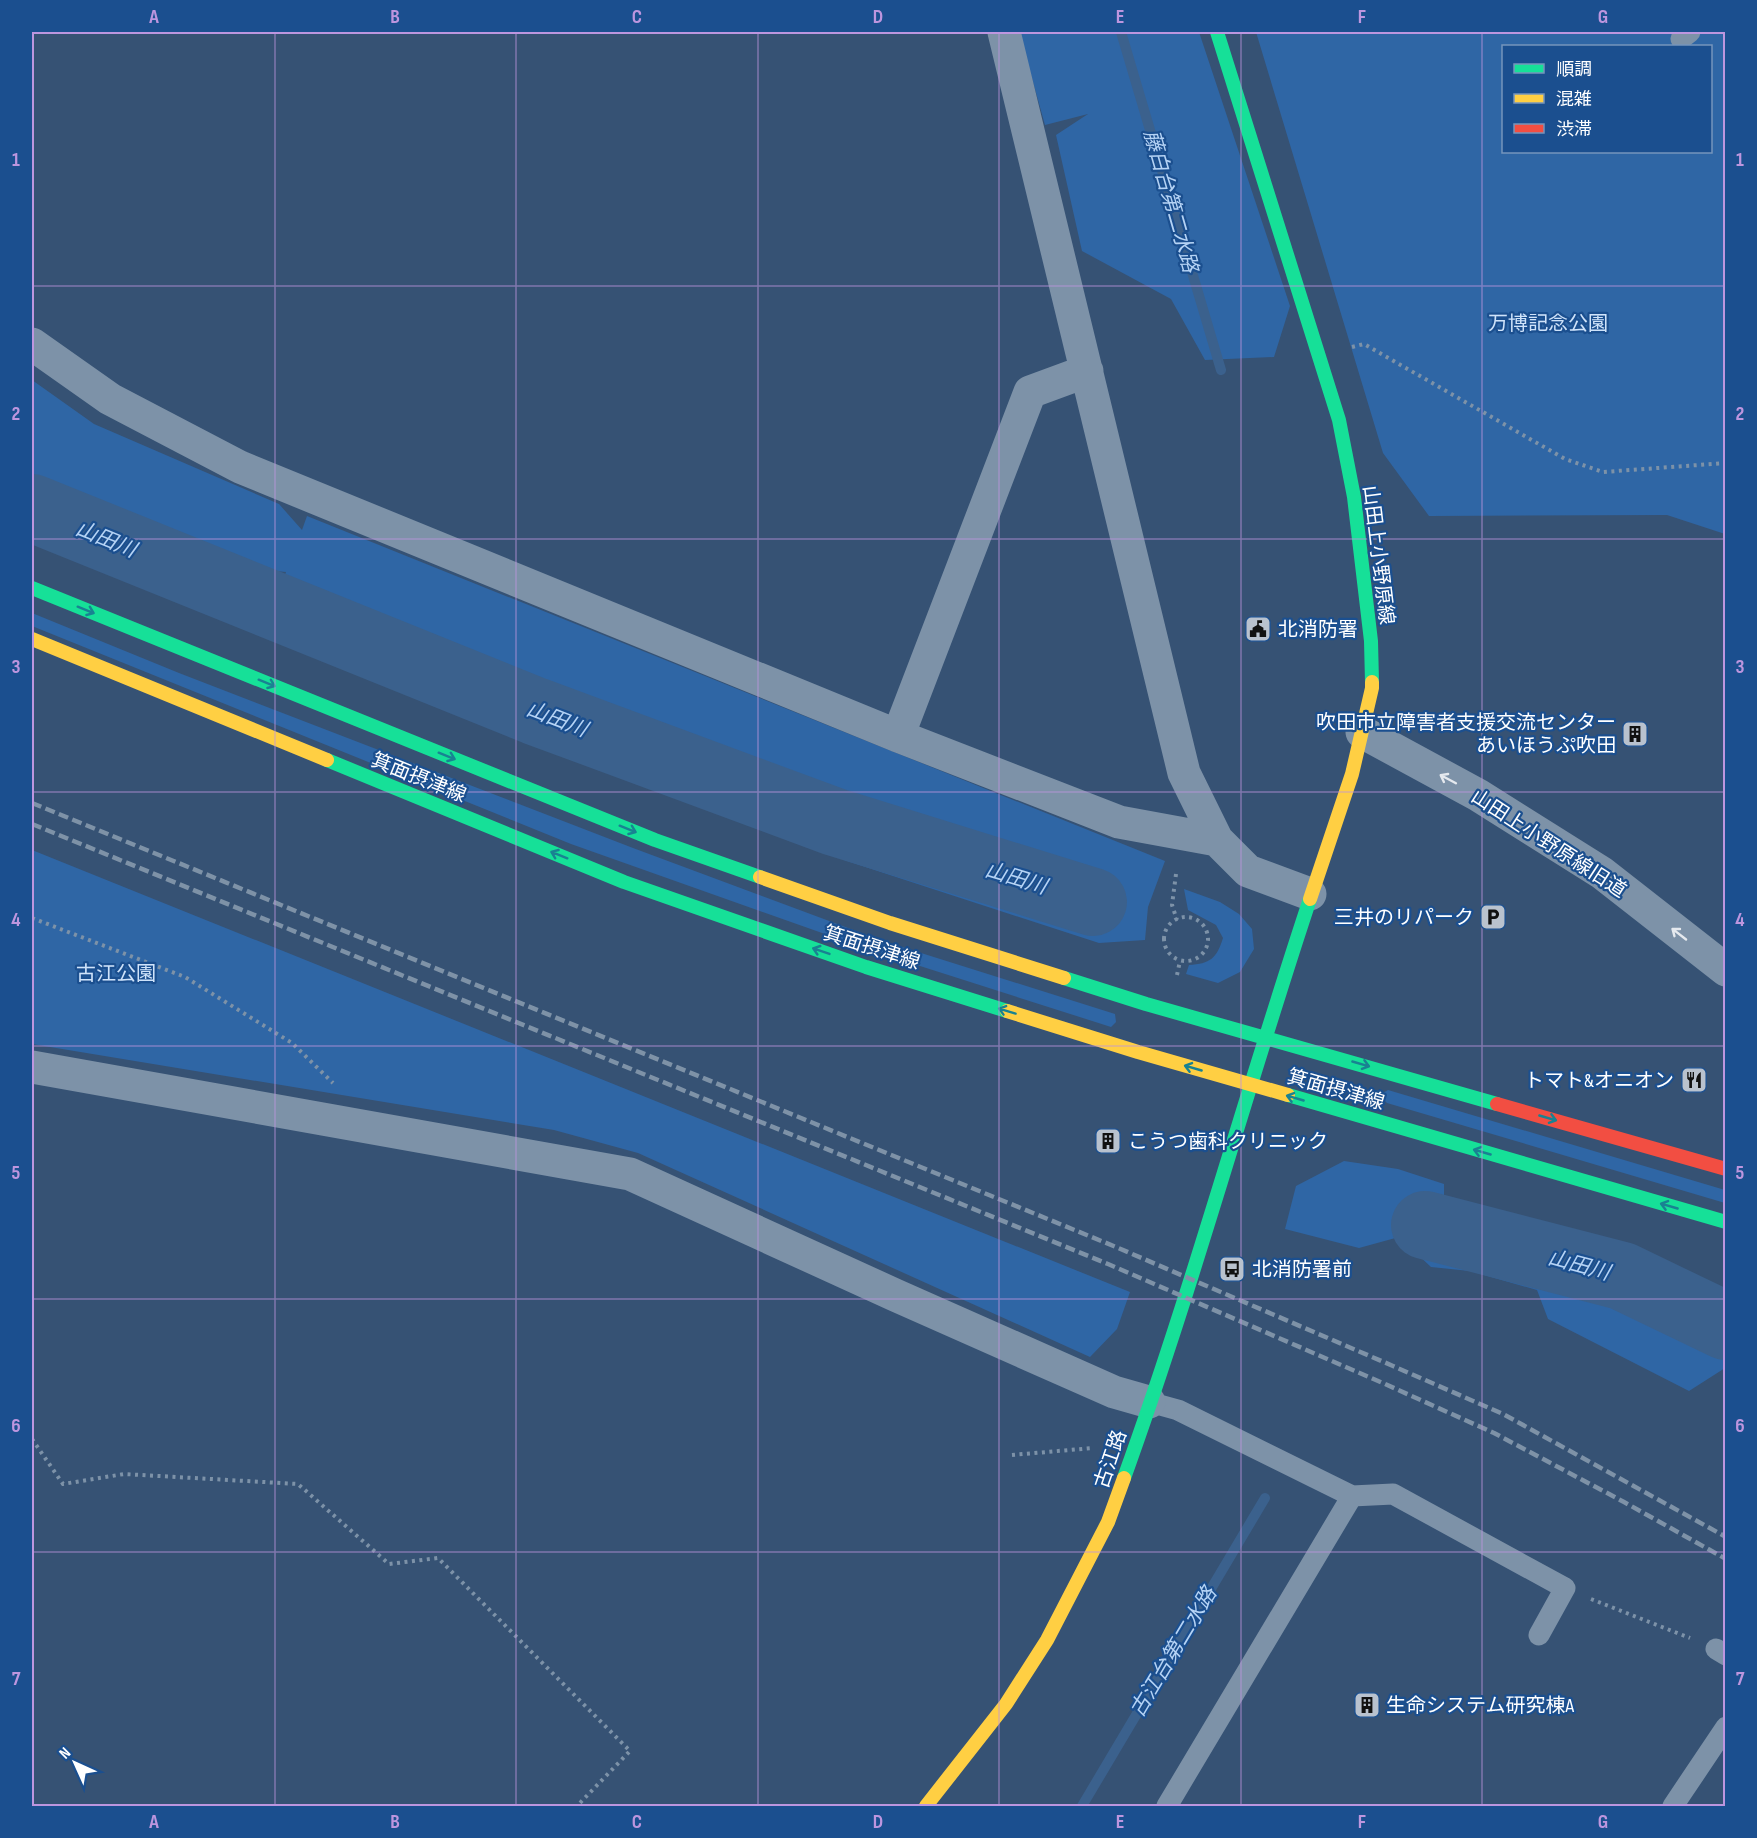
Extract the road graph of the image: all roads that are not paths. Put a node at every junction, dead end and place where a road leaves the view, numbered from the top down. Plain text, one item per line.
1 (1004, 32) edge
2 (1217, 32) edge
3 (32, 344) edge
4 (1087, 371) junction
5 (32, 588) edge
6 (32, 639) edge
7 (1362, 732) junction
8 (898, 736) junction
9 (1217, 840) junction
10 (1310, 894) junction
11 (1725, 970) edge
12 (1264, 1038) junction
13 (32, 1067) edge
14 (1250, 1085) junction
15 (1725, 1169) edge
16 (1725, 1222) edge
17 (1149, 1402) junction
18 (1352, 1496) junction
19 (1539, 1635) dead end
20 (1725, 1727) edge
21 (926, 1806) edge
22 (1167, 1806) edge
23 (1673, 1806) edge

1 - 4 street
2 - 7 main road, 山田上小野原線
3 - 8 street
4 - 8 street
4 - 9 street
5 -> 12 main road, 箕面摂津線
14 -> 6 main road, 箕面摂津線
7 - 10 main road, 山田上小野原線
11 -> 7 street, 山田上小野原線旧道
8 - 9 street
9 - 10 street
10 - 12 main road, 山田上小野原線
12 - 14 main road, 山田上小野原線
12 -> 15 main road, 箕面摂津線
13 - 17 street
16 -> 14 main road, 箕面摂津線
14 - 17 main road, 古江路
17 - 18 lane
17 - 21 main road, 古江路
18 - 19 lane
18 - 22 lane
20 - 23 lane

